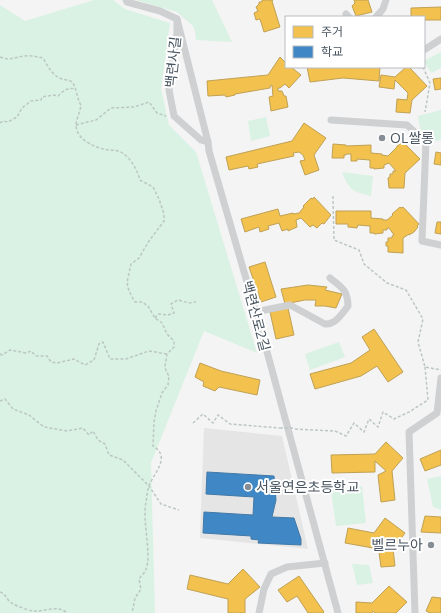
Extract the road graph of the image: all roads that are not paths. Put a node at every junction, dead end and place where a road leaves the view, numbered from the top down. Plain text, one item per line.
1 (126, 0) edge
2 (386, 0) edge
3 (377, 16) edge
4 (176, 18) junction
5 (441, 40) edge
6 (425, 49) edge
7 (331, 120) dead end
8 (208, 142) junction
9 (441, 245) edge
10 (330, 278) dead end
11 (255, 312) junction
12 (441, 378) edge
13 (325, 564) junction
14 (259, 613) edge
15 (338, 613) edge
16 (415, 613) edge

1 - 4 street, 백련사길
2 - 3 street
4 - 8 street, 백련산로2길
4 - 8 street, 백련사길
5 - 6 street
7 - 9 street
8 - 11 street, 백련산로2길
10 - 11 street
11 - 13 street, 백련산로2길
12 - 16 street
13 - 14 street
13 - 15 street, 백련산로2길

